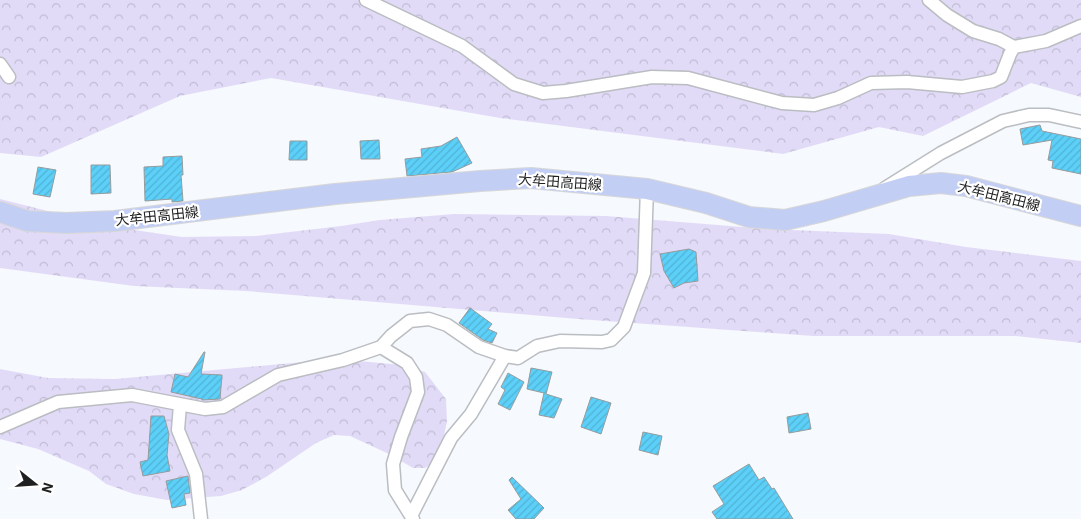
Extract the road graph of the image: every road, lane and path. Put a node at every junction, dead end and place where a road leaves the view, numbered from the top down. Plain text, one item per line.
1 (366, 0) edge
2 (929, 0) edge
3 (1081, 26) edge
4 (1014, 47) junction
5 (0, 64) edge
6 (10, 77) dead end
7 (1081, 122) edge
8 (647, 189) junction
9 (873, 196) junction
10 (0, 212) edge
11 (1081, 216) edge
12 (381, 347) junction
13 (505, 356) junction
14 (180, 405) junction
15 (0, 427) edge
16 (412, 517) edge
17 (201, 519) edge

1 - 4 street
2 - 4 street
3 - 4 street
5 - 6 street
7 - 9 street
8 - 9 main road, 大牟田高田線
8 - 10 main road, 大牟田高田線
8 - 13 street
9 - 11 main road, 大牟田高田線
12 - 13 street
12 - 14 street
12 - 16 street
13 - 16 street
14 - 15 street
14 - 17 street

